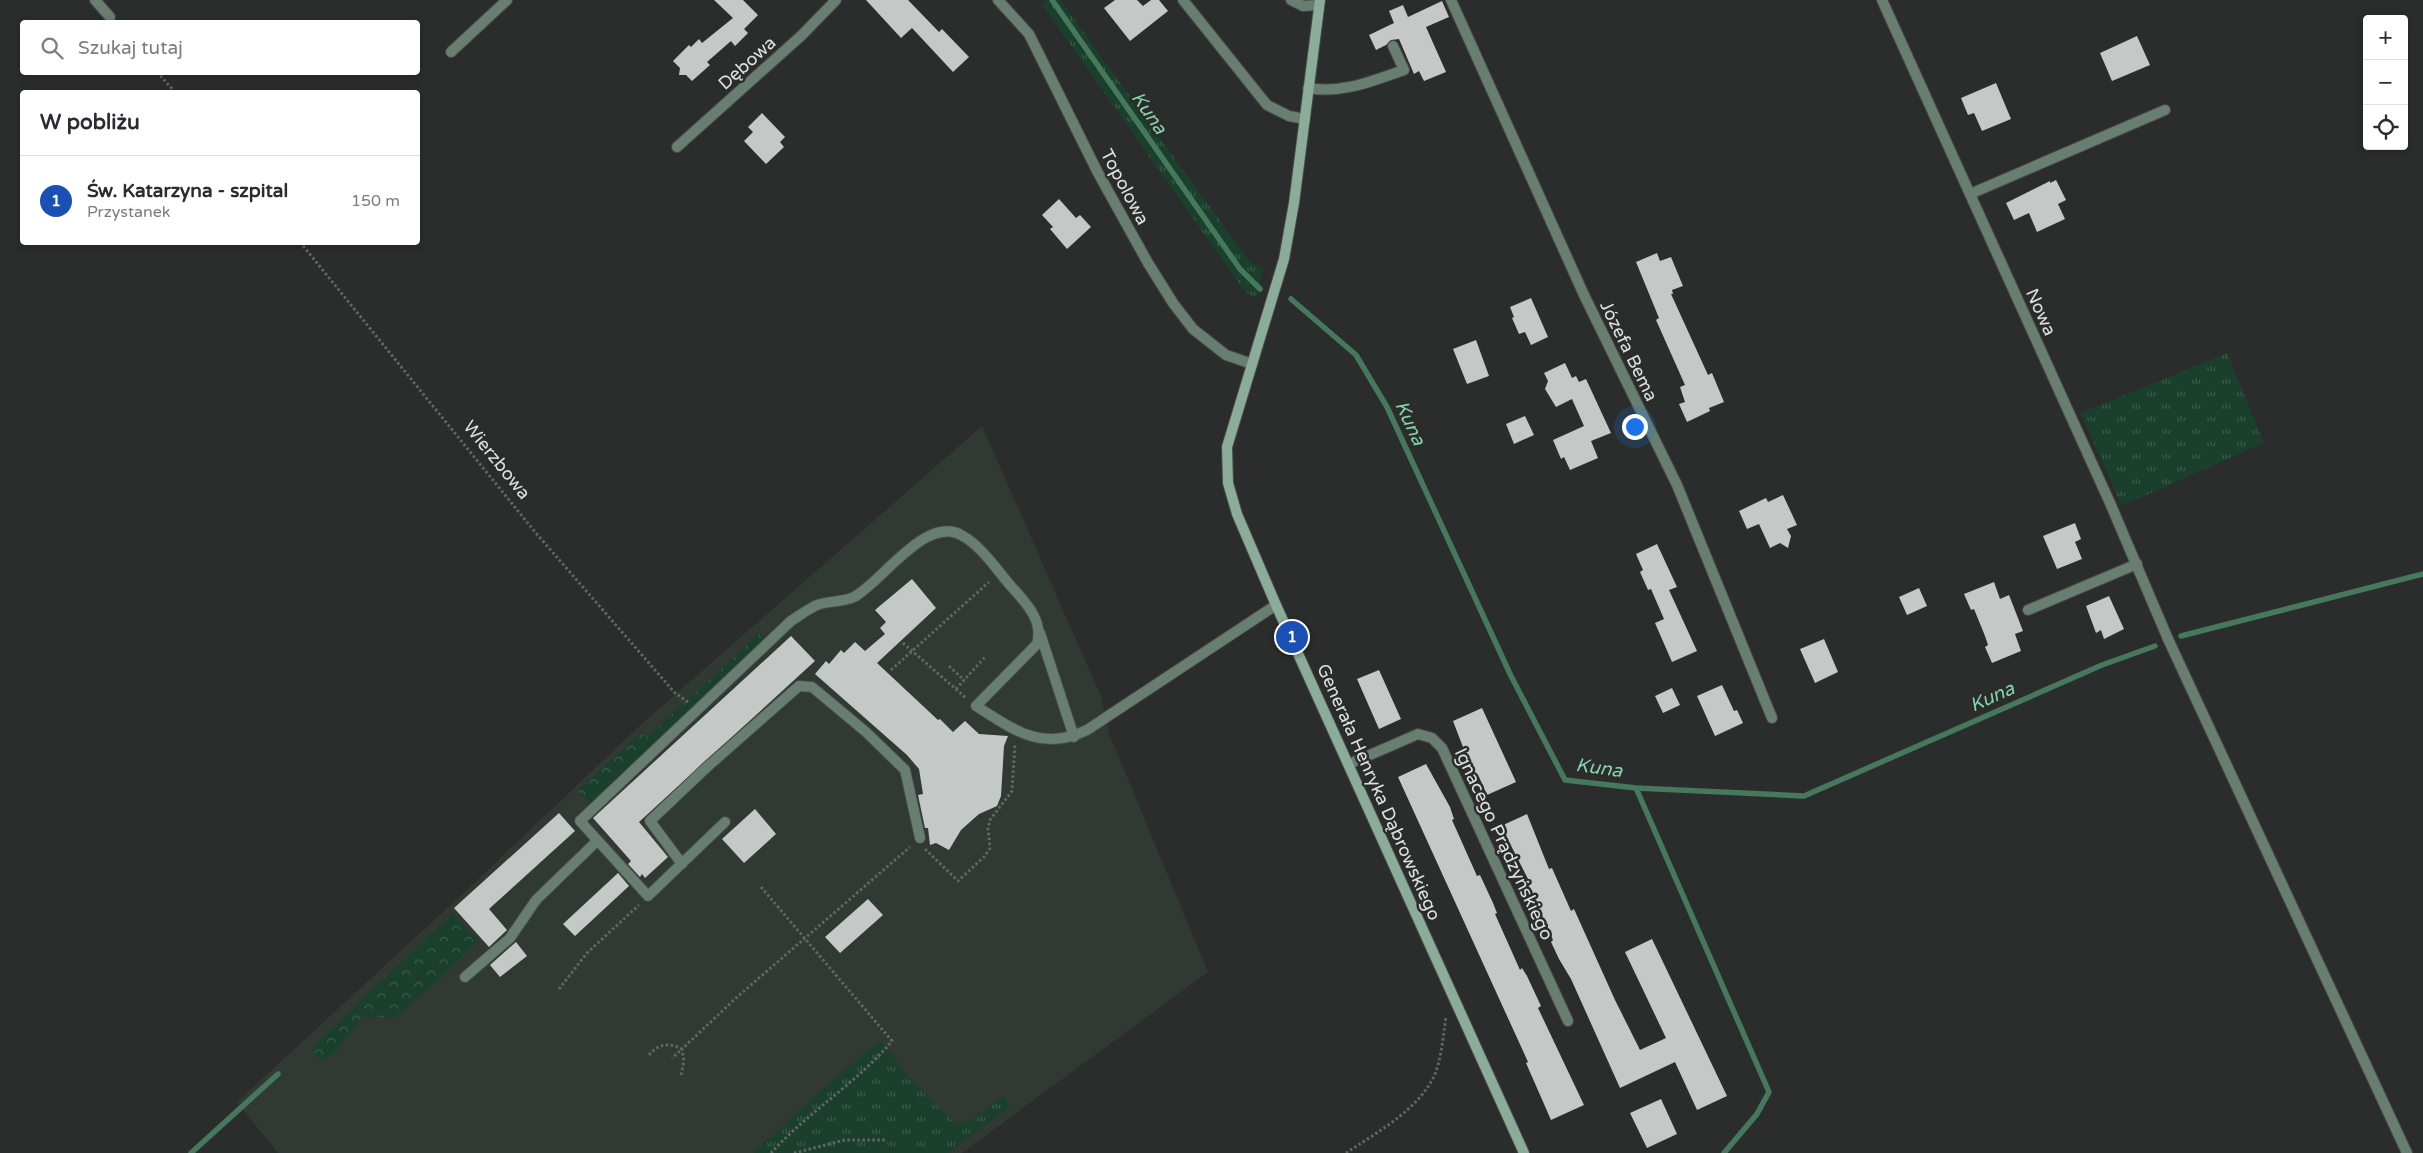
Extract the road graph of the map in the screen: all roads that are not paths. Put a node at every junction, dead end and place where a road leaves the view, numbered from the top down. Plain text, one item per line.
1 (94, 0) edge
2 (507, 0) edge
3 (836, 0) edge
4 (998, 0) edge
5 (1183, 0) edge
6 (1291, 0) edge
7 (1451, 0) edge
8 (1882, 0) edge
9 (1320, 3) edge
10 (110, 17) dead end
11 (1393, 46) dead end
12 (451, 52) dead end
13 (1308, 88) junction
14 (2165, 110) dead end
15 (1304, 119) junction
16 (678, 147) dead end
17 (1970, 194) junction
18 (1252, 364) junction
19 (2137, 564) junction
20 (1276, 605) junction
21 (2028, 610) dead end
22 (1040, 633) junction
23 (1772, 718) dead end
24 (1074, 736) junction
25 (1348, 764) junction
26 (725, 822) dead end
27 (920, 838) road end
28 (597, 841) junction
29 (682, 864) junction
30 (466, 977) dead end
31 (1568, 1021) dead end
32 (1524, 1153) edge
33 (2407, 1153) edge

1 - 10 street
2 - 12 street
3 - 16 street, Dębowa
4 - 18 street, Topolowa
5 - 15 street
6 - 9 street
7 - 23 street, Józefa Bema
8 - 17 street, Nowa
9 - 13 street, Generała Henryka Dąbrowskiego
11 - 13 street
13 - 15 street, Generała Henryka Dąbrowskiego
14 - 17 street
15 - 18 street, Generała Henryka Dąbrowskiego
17 - 19 street, Nowa
18 - 20 street, Generała Henryka Dąbrowskiego
19 - 21 street
19 - 33 street, Nowa
20 - 24 street
20 - 25 street, Generała Henryka Dąbrowskiego
22 - 24 street
22 - 24 street
22 - 28 street
25 - 31 street, Ignacego Prądzyńskiego
25 - 32 street, Generała Henryka Dąbrowskiego
26 - 29 street
27 - 29 street
28 - 29 street
28 - 30 street

